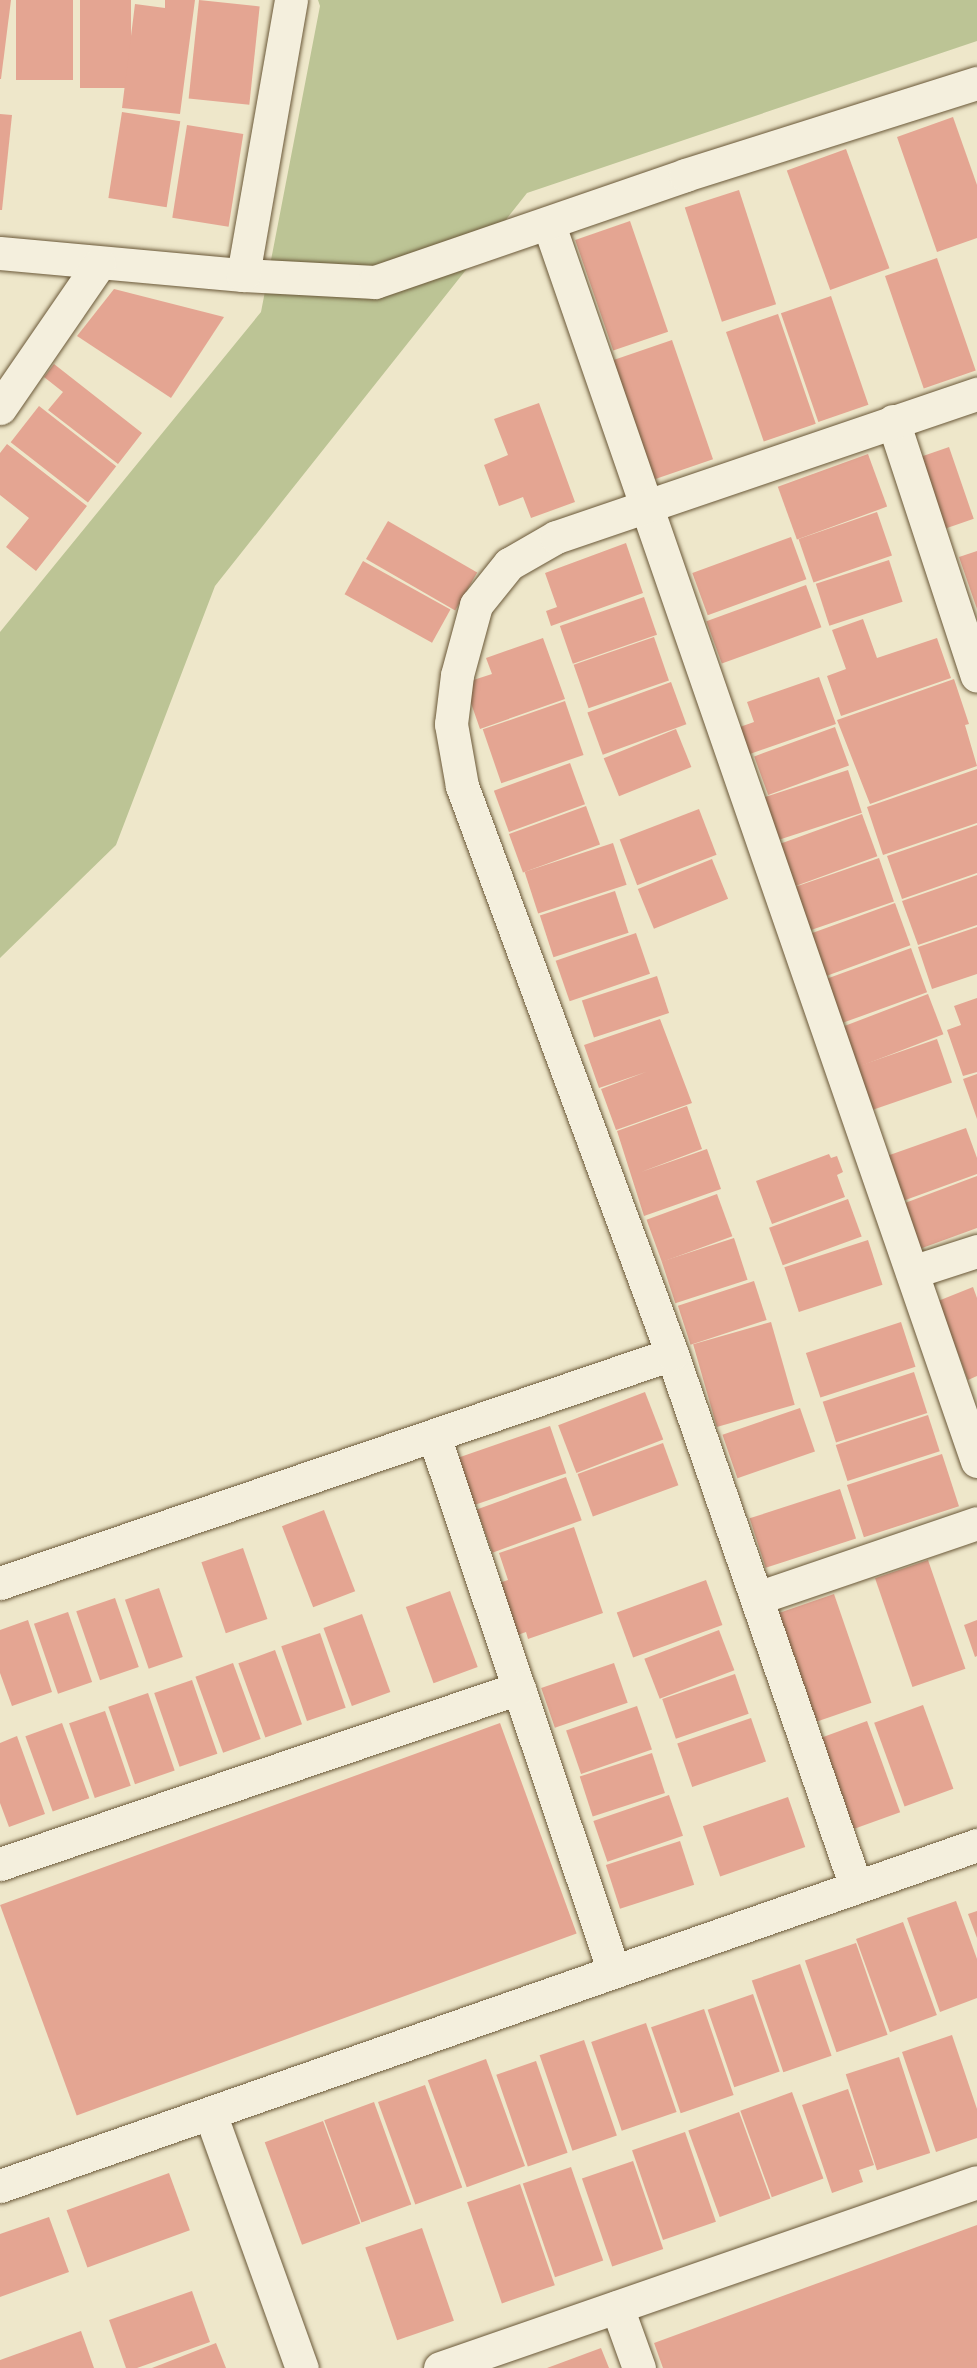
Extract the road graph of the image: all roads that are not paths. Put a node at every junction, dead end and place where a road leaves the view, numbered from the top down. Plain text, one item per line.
1 (291, 0) edge
2 (977, 83) edge
3 (549, 225) junction
4 (0, 253) edge
5 (99, 264) junction
6 (258, 276) junction
7 (977, 394) edge
8 (0, 408) edge
9 (893, 421) junction
10 (648, 506) junction
11 (975, 667) edge
12 (977, 1251) edge
13 (912, 1272) junction
14 (672, 1354) junction
15 (434, 1436) junction
16 (977, 1461) edge
17 (977, 1523) edge
18 (0, 1583) edge
19 (758, 1598) junction
20 (519, 1688) junction
21 (977, 1845) edge
22 (0, 1864) edge
23 (856, 1887) junction
24 (614, 1972) junction
25 (210, 2113) junction
26 (977, 2182) edge
27 (0, 2186) edge
28 (617, 2307) junction
29 (302, 2368) edge
30 (440, 2368) edge
31 (639, 2368) edge

1 - 6 street
2 - 3 street
3 - 6 street
3 - 10 street
4 - 5 street
5 - 6 street
5 - 8 street
7 - 9 street
9 - 10 street
9 - 11 street
10 - 13 street
10 - 14 street
12 - 13 street
13 - 16 street
14 - 15 street
14 - 19 street
15 - 18 street
15 - 20 street
17 - 19 street
19 - 23 street
20 - 22 street
20 - 24 street
21 - 23 street
23 - 24 street
24 - 25 street
25 - 27 street
25 - 29 street
26 - 28 street
28 - 30 street
28 - 31 street

